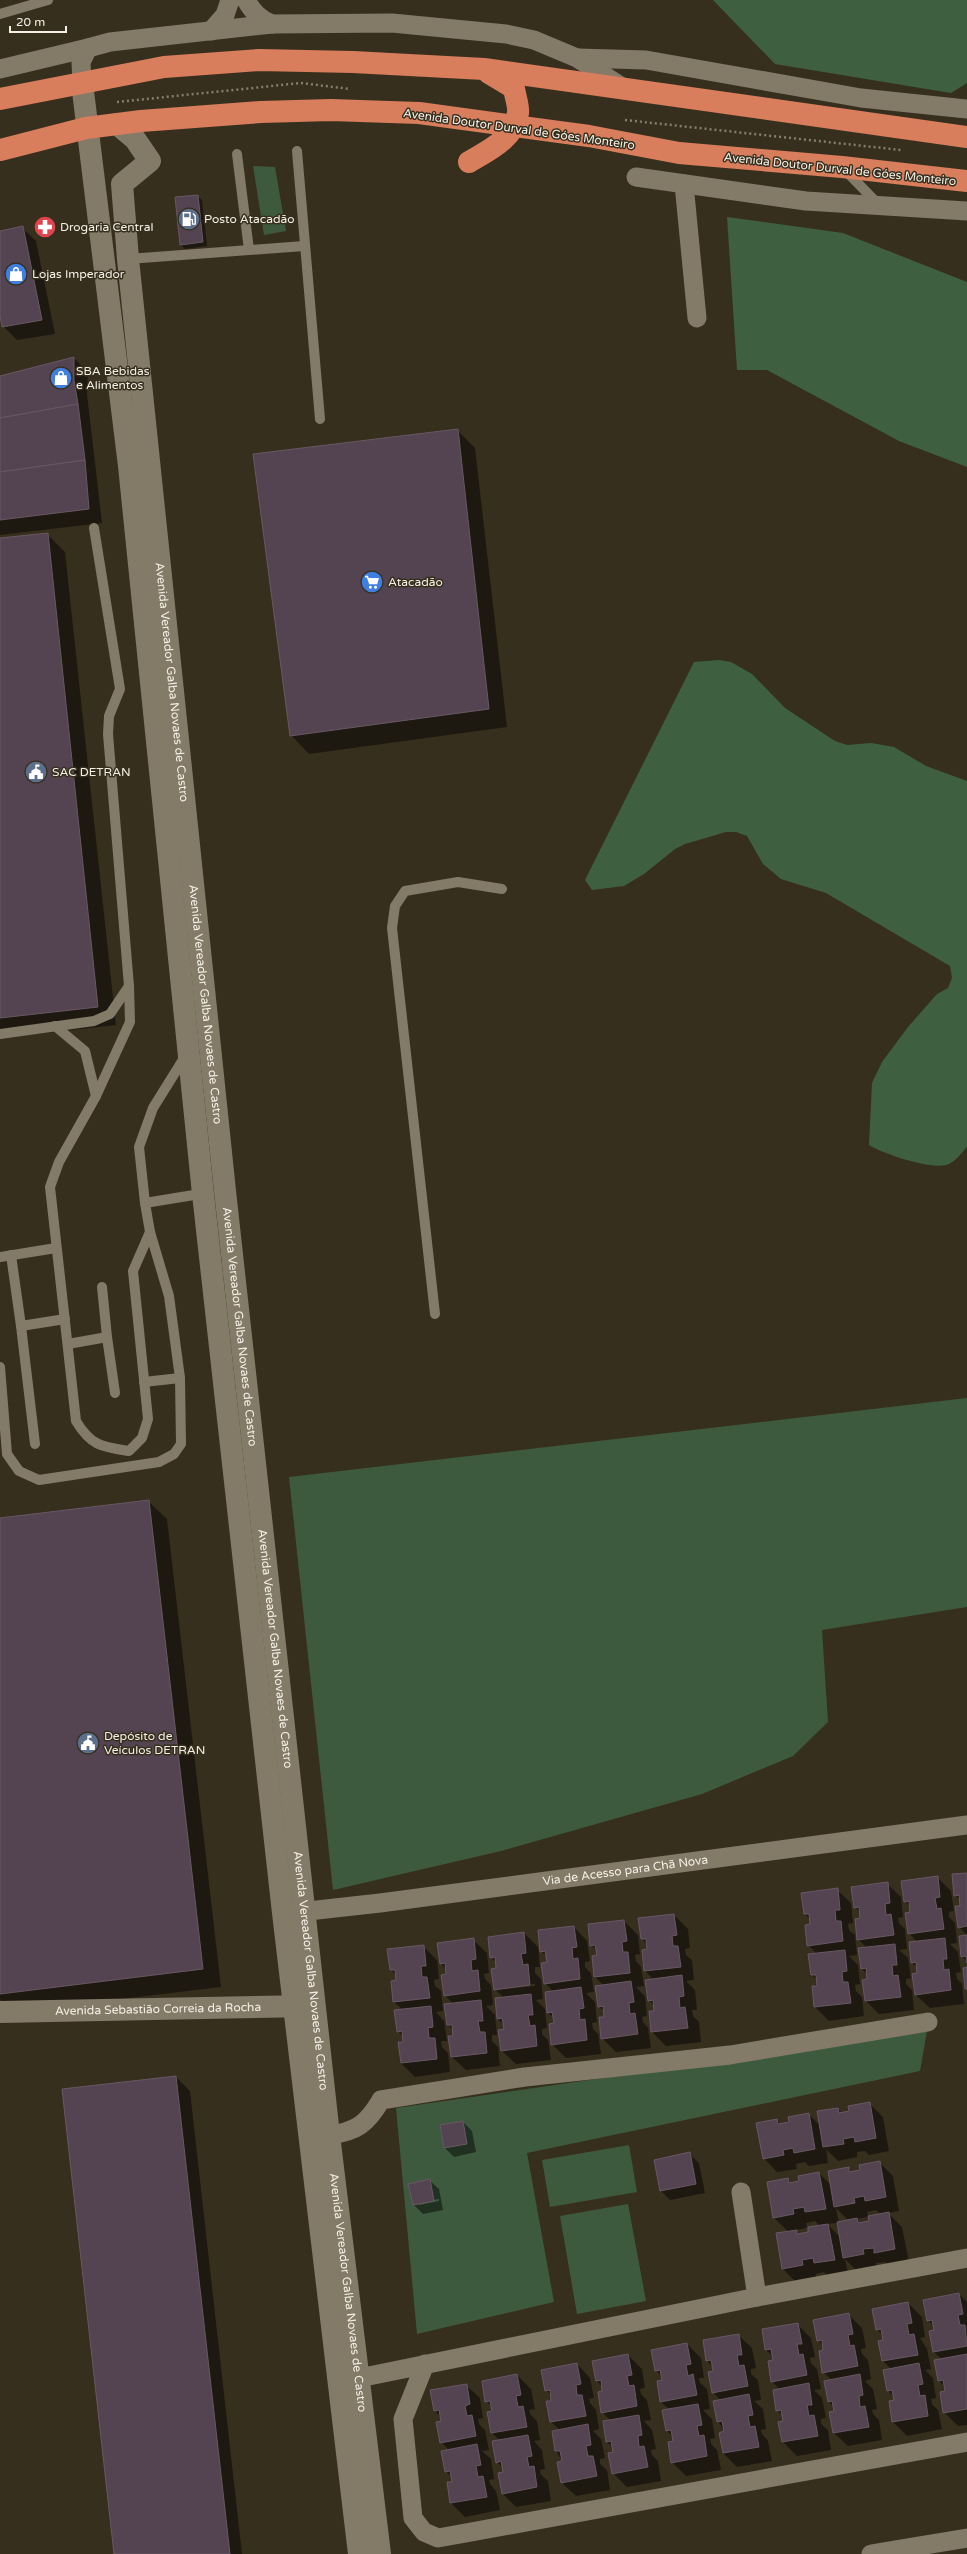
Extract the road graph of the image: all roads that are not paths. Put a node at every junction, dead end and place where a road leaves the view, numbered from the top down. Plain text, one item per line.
1 (48, 0) edge
2 (230, 0) edge
3 (246, 0) edge
4 (0, 14) edge
5 (272, 24) junction
6 (211, 31) junction
7 (88, 48) junction
8 (578, 58) junction
9 (0, 69) edge
10 (484, 69) junction
11 (82, 83) junction
12 (622, 87) junction
13 (0, 99) edge
14 (967, 109) edge
15 (116, 124) junction
16 (513, 126) junction
17 (86, 128) junction
18 (967, 136) edge
19 (0, 150) edge
20 (298, 151) dead end
21 (237, 154) dead end
22 (469, 162) dead end
23 (842, 167) junction
24 (636, 177) dead end
25 (967, 181) edge
26 (684, 184) junction
27 (878, 204) junction
28 (967, 211) edge
29 (304, 246) junction
30 (249, 250) junction
31 (128, 259) junction
32 (697, 318) dead end
33 (320, 419) dead end
34 (94, 528) dead end
35 (502, 889) dead end
36 (129, 986) junction
37 (55, 1026) junction
38 (0, 1034) edge
39 (189, 1052) junction
40 (96, 1096) junction
41 (225, 1191) junction
42 (203, 1194) junction
43 (145, 1203) junction
44 (150, 1232) junction
45 (56, 1248) junction
46 (11, 1255) junction
47 (0, 1257) edge
48 (102, 1288) dead end
49 (435, 1314) dead end
50 (65, 1319) junction
51 (21, 1326) junction
52 (107, 1337) junction
53 (68, 1344) junction
54 (0, 1367) edge
55 (180, 1378) junction
56 (144, 1382) junction
57 (116, 1393) dead end
58 (35, 1444) dead end
59 (967, 1825) edge
60 (306, 1911) junction
61 (283, 1913) junction
62 (316, 2005) junction
63 (294, 2007) junction
64 (0, 2012) edge
65 (928, 2022) dead end
66 (329, 2135) junction
67 (742, 2192) dead end
68 (967, 2258) edge
69 (757, 2297) junction
70 (425, 2364) junction
71 (359, 2378) junction
72 (967, 2442) edge
73 (967, 2538) edge
74 (359, 2554) edge
75 (380, 2554) edge
76 (871, 2554) edge

1 - 4 lane
2 - 6 street
3 - 5 street
5 - 6 street
5 - 8 street
6 - 7 street
7 - 9 street
7 - 11 street
8 - 12 street
8 - 14 street
10 - 11 highway
10 - 12 highway
10 - 16 highway
11 - 13 highway
11 - 17 street, Avenida Vereador Galba Novaes de Castro
12 - 18 highway
15 - 16 highway, Avenida Doutor Durval de Góes Monteiro
15 - 17 highway, Avenida Doutor Durval de Góes Monteiro
15 - 31 street, Avenida Vereador Galba Novaes de Castro
16 - 22 highway
16 - 23 highway, Avenida Doutor Durval de Góes Monteiro
17 - 19 highway, Avenida Doutor Durval de Góes Monteiro
17 - 39 street, Avenida Vereador Galba Novaes de Castro
20 - 29 lane
21 - 30 lane
23 - 25 highway, Avenida Doutor Durval de Góes Monteiro
23 - 27 lane
24 - 26 street
26 - 27 street
26 - 32 street
27 - 28 street
29 - 30 lane
29 - 33 lane
30 - 31 lane
31 - 41 street, Avenida Vereador Galba Novaes de Castro
34 - 36 lane
35 - 49 lane
36 - 37 lane
36 - 40 lane
37 - 38 lane
37 - 40 lane
39 - 42 street, Avenida Vereador Galba Novaes de Castro
39 - 43 lane
40 - 45 lane
41 - 42 lane
41 - 60 street, Avenida Vereador Galba Novaes de Castro
42 - 43 lane
42 - 61 street, Avenida Vereador Galba Novaes de Castro
43 - 44 lane
44 - 55 lane
44 - 56 lane
45 - 46 lane
45 - 50 lane
46 - 47 lane
46 - 51 lane
48 - 52 lane
50 - 51 lane
50 - 53 lane
51 - 58 lane
52 - 53 lane
52 - 57 lane
53 - 56 lane
54 - 55 lane
55 - 56 lane
59 - 60 street, Via de Acesso para Chã Nova
60 - 61 street, Via de Acesso para Chã Nova
60 - 62 street, Avenida Vereador Galba Novaes de Castro
61 - 63 street, Avenida Vereador Galba Novaes de Castro
62 - 63 street, Avenida Sebastião Correia da Rocha
62 - 66 street, Avenida Vereador Galba Novaes de Castro
63 - 64 street, Avenida Sebastião Correia da Rocha
63 - 74 street, Avenida Vereador Galba Novaes de Castro
65 - 66 street
66 - 71 street, Avenida Vereador Galba Novaes de Castro
67 - 69 street
68 - 69 street
69 - 70 street
70 - 71 street
70 - 72 street
71 - 75 street, Avenida Vereador Galba Novaes de Castro
73 - 76 street

